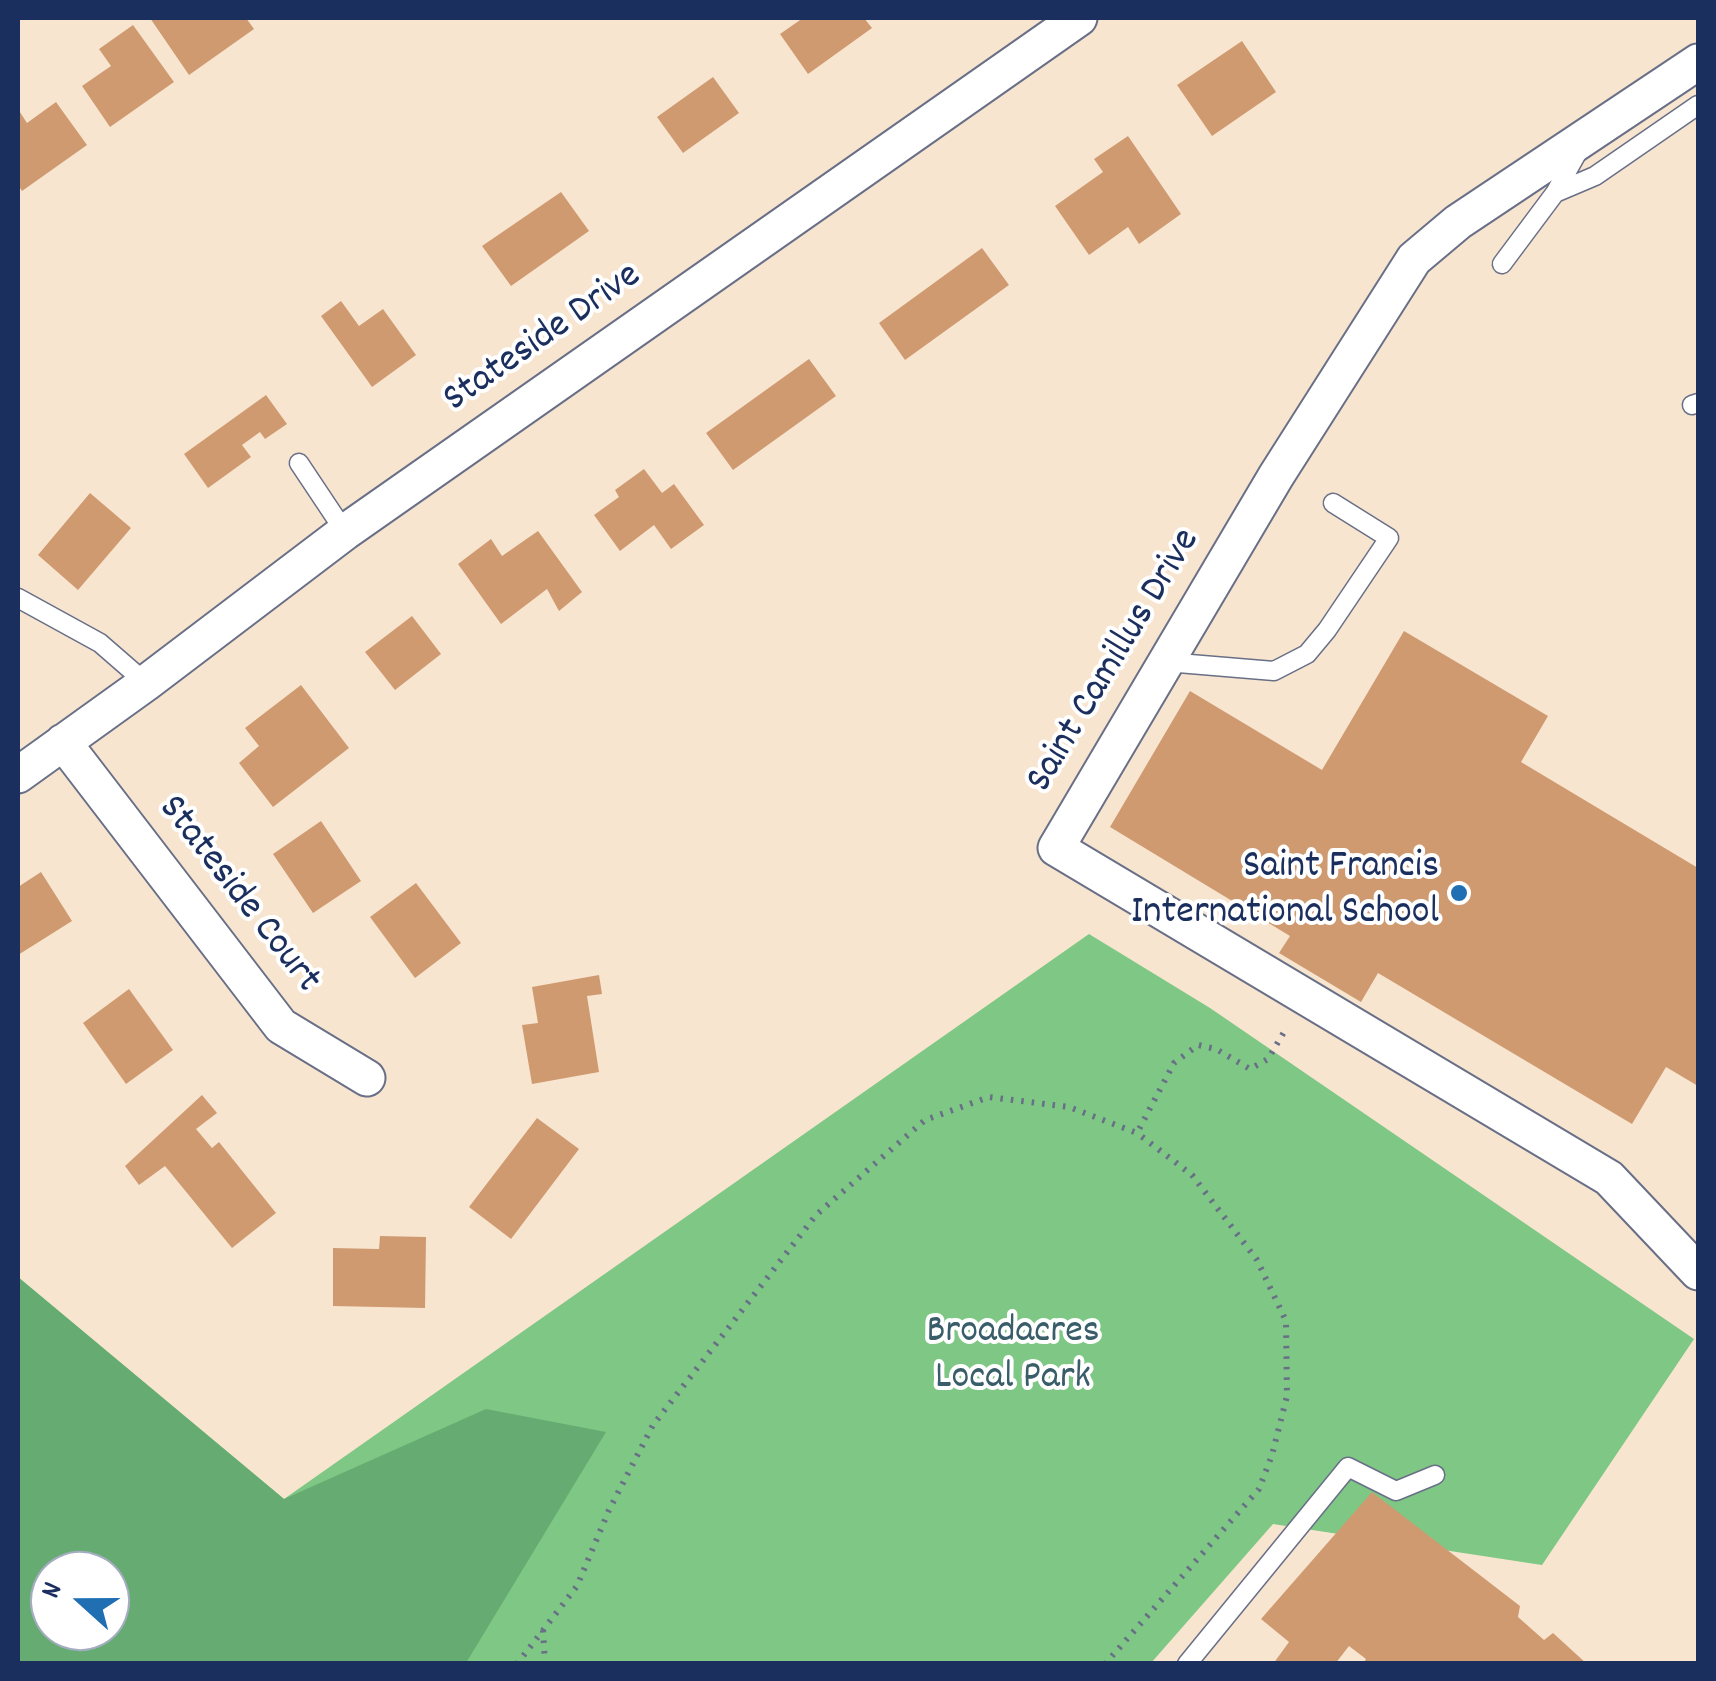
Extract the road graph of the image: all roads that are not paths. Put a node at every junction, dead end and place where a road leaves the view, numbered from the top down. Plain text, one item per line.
1 (1079, 18) edge
2 (1698, 62) edge
3 (1698, 105) edge
4 (1586, 136) junction
5 (1556, 192) junction
6 (1502, 264) dead end
7 (299, 462) dead end
8 (1333, 503) dead end
9 (345, 532) junction
10 (18, 598) edge
11 (1166, 662) junction
12 (146, 683) junction
13 (64, 742) junction
14 (18, 775) edge
15 (367, 1078) dead end
16 (1698, 1272) edge
17 (1436, 1475) dead end
18 (1187, 1664) edge

1 - 9 street, Stateside Drive
2 - 4 street, Saint Camillus Drive
3 - 5 lane
4 - 5 lane
4 - 11 street, Saint Camillus Drive
5 - 6 lane
7 - 9 lane
8 - 11 lane
9 - 12 street, Stateside Drive
10 - 12 lane
11 - 16 street, Saint Camillus Drive
12 - 13 street, Stateside Drive
13 - 14 street, Stateside Drive
13 - 15 street, Stateside Court
17 - 18 lane

